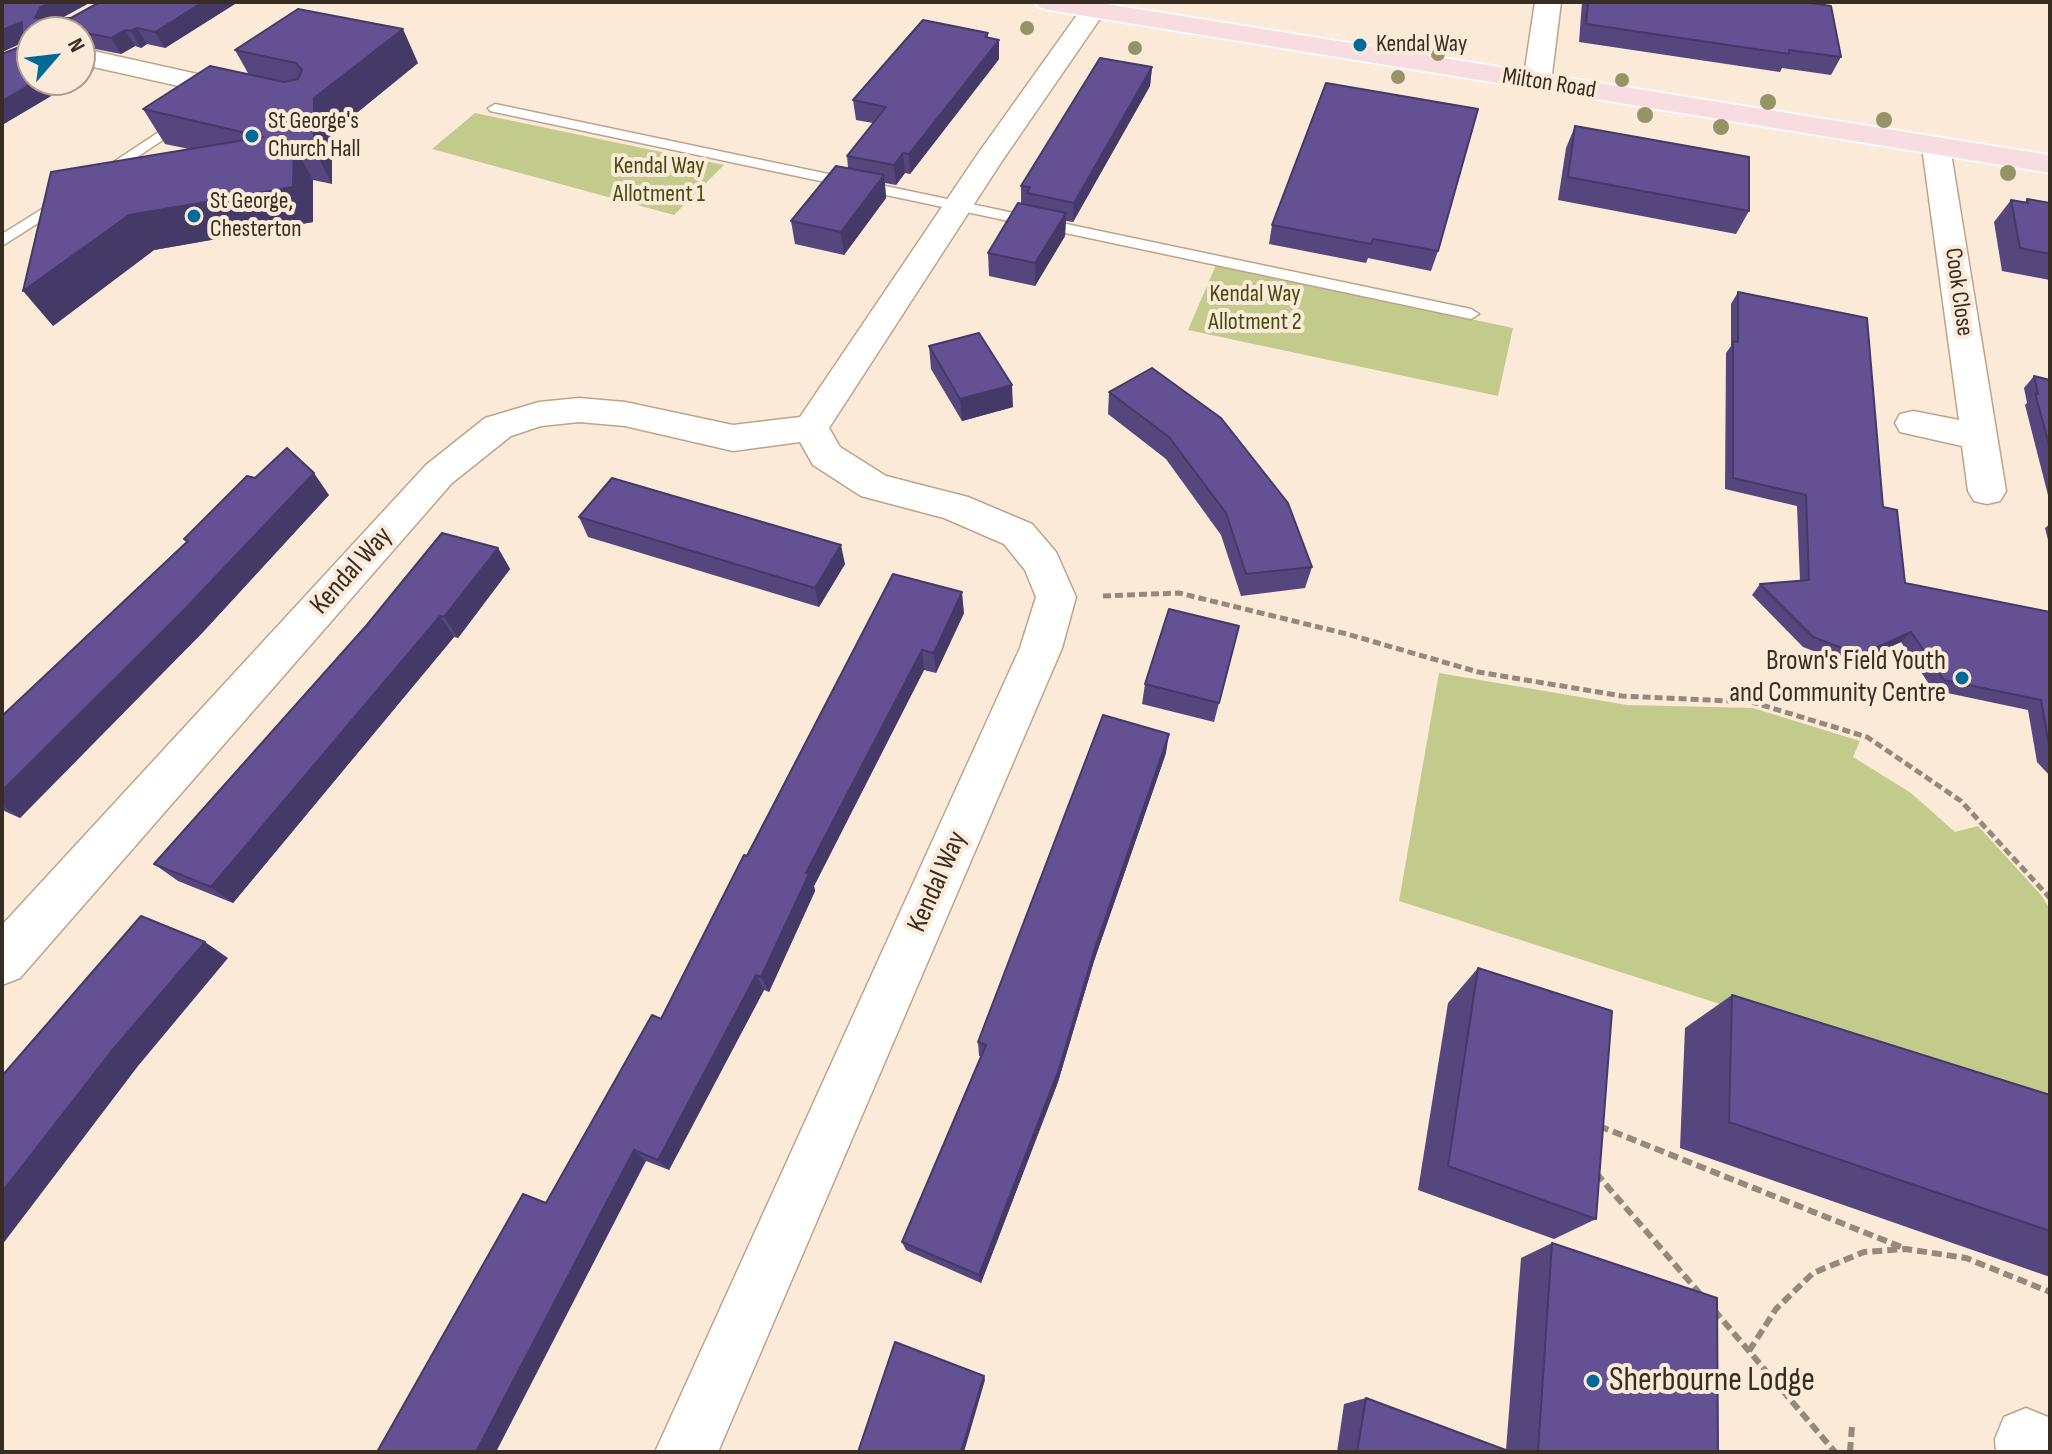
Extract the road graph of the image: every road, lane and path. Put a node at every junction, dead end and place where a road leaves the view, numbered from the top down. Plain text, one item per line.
1 (1048, 2) edge
2 (1548, 2) edge
3 (1093, 10) junction
4 (96, 60) edge
5 (1537, 82) junction
6 (274, 100) edge
7 (495, 108) dead end
8 (180, 122) edge
9 (1936, 147) junction
10 (2050, 164) edge
11 (958, 205) junction
12 (2, 241) edge
13 (1471, 314) dead end
14 (1913, 423) dead end
15 (811, 428) junction
16 (1979, 437) junction
17 (1987, 491) dead end
18 (1056, 597) junction
19 (2050, 898) edge
20 (2, 961) edge
21 (1590, 1136) edge
22 (1588, 1163) edge
23 (1906, 1249) junction
24 (2050, 1292) edge
25 (1749, 1351) junction
26 (1852, 1426) dead end
27 (686, 1452) edge
28 (1835, 1452) edge
29 (1850, 1452) edge

1 - 3 main road, Milton Road
2 - 5 street
3 - 5 main road, Milton Road
3 - 11 street
4 - 6 street
5 - 9 main road, Milton Road
7 - 11 lane
8 - 12 lane
9 - 10 main road, Milton Road
9 - 16 street, Cook Close
11 - 13 lane
11 - 15 street
14 - 16 street
15 - 18 street
15 - 20 street, Kendal Way
16 - 17 street, Cook Close
18 - 19 path
18 - 27 street, Kendal Way
21 - 23 path
22 - 25 path
23 - 24 path
23 - 25 path
25 - 28 path
26 - 29 path

